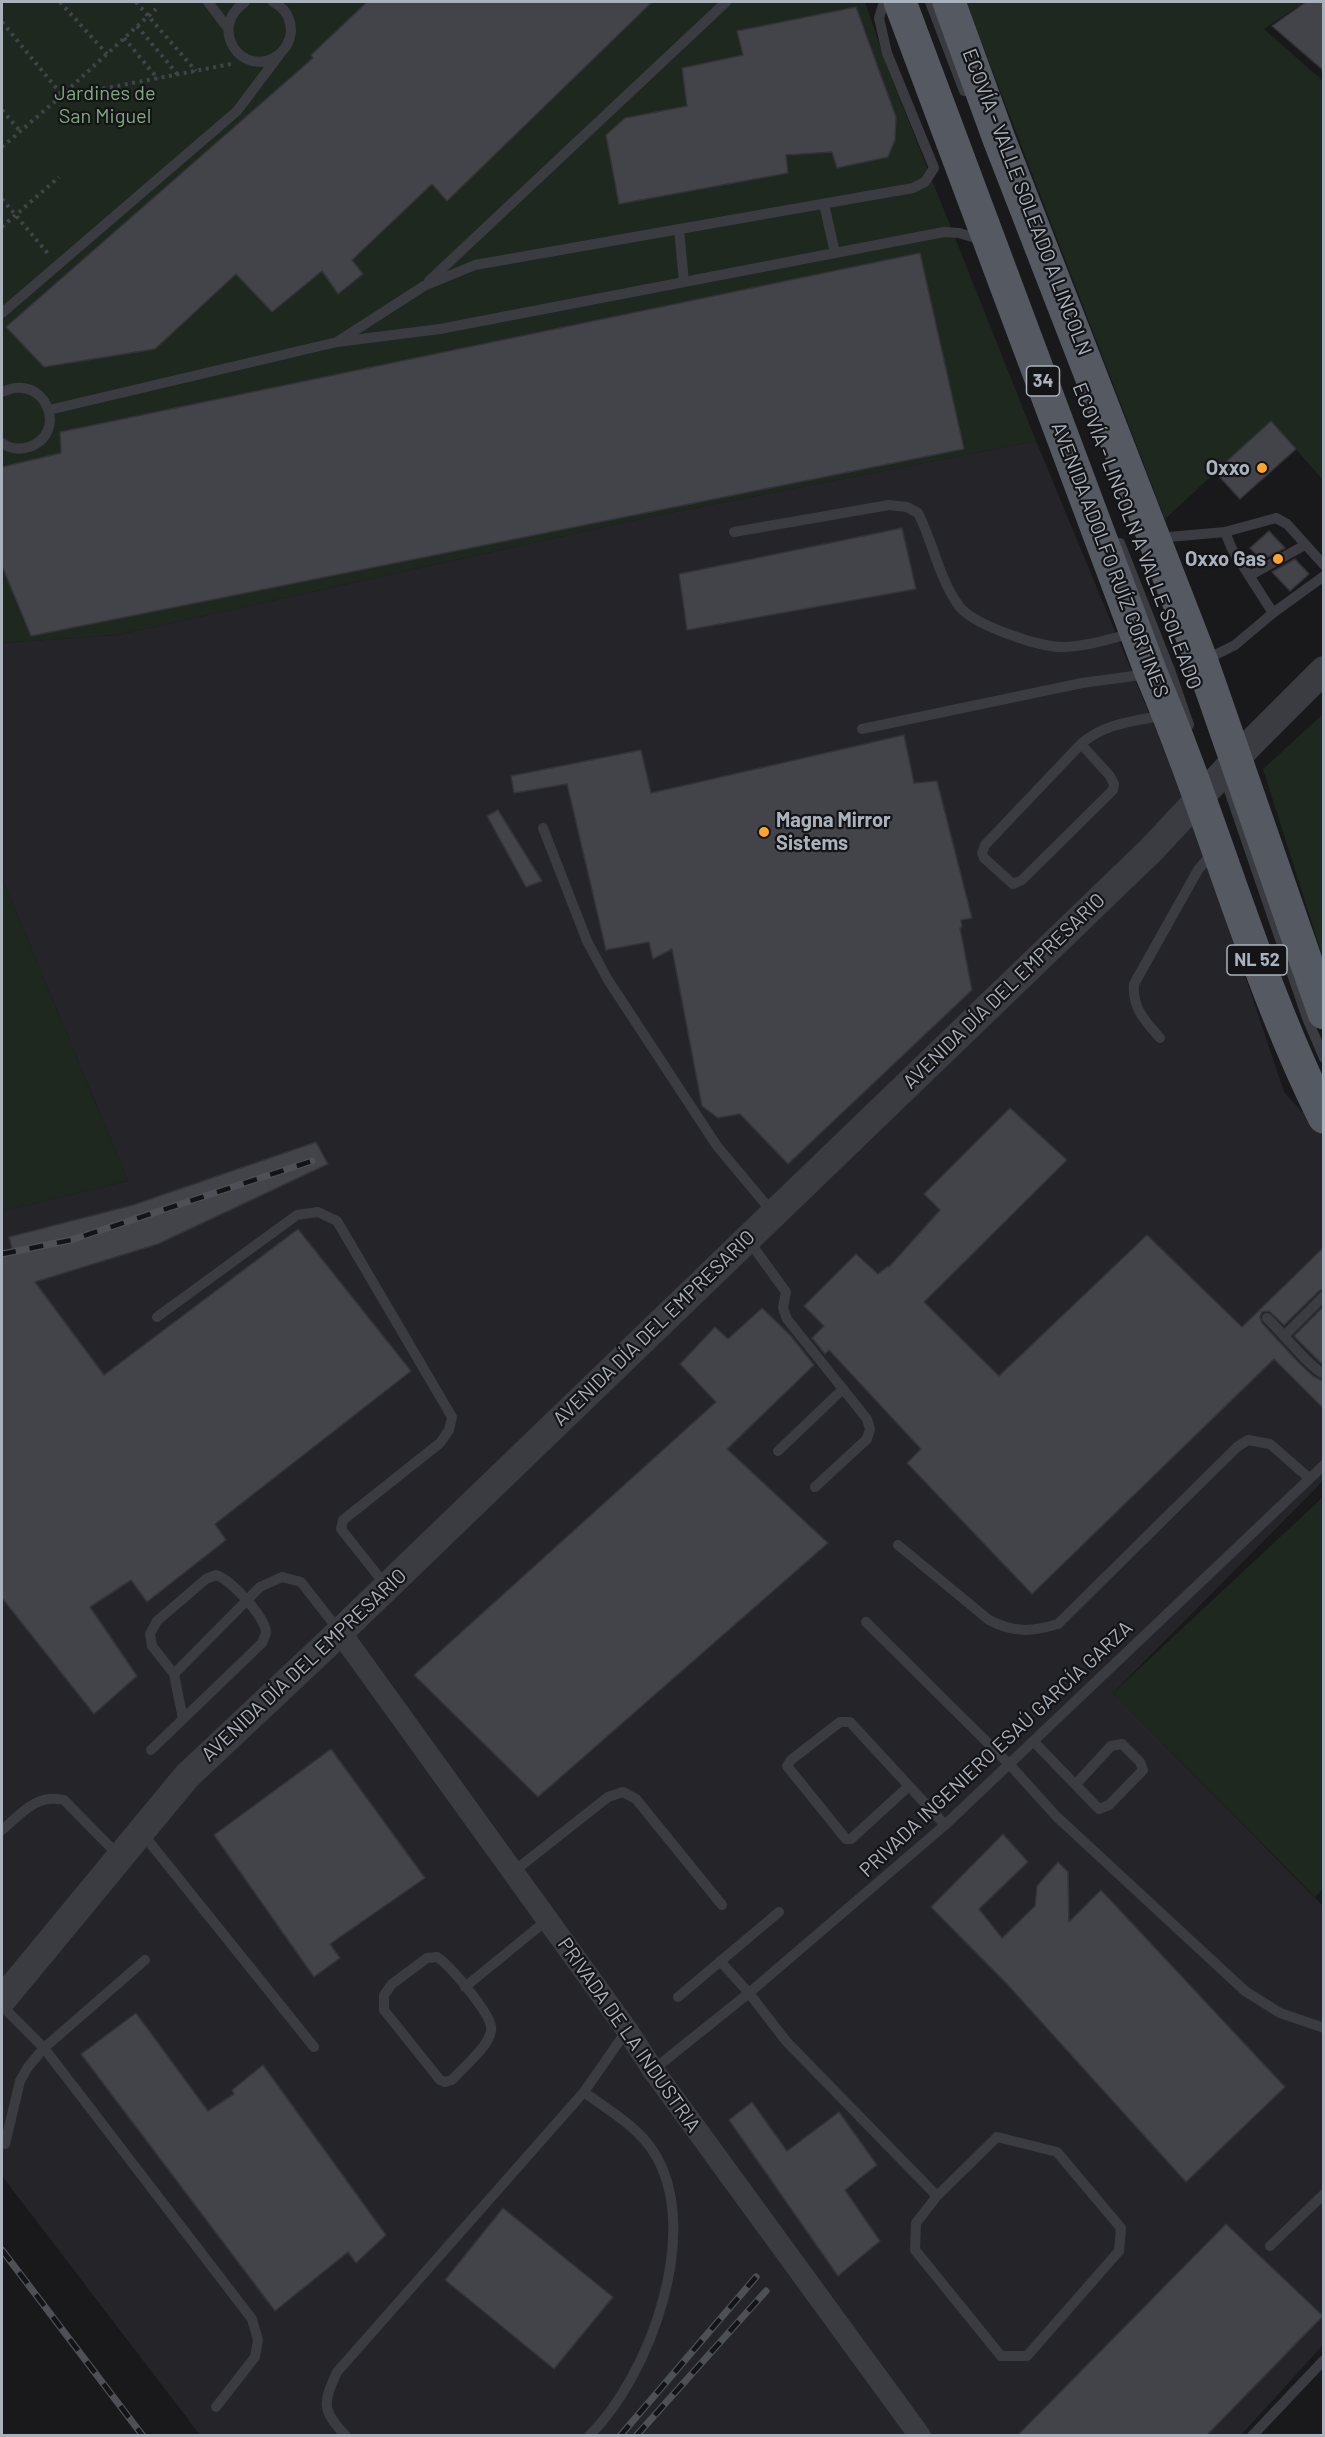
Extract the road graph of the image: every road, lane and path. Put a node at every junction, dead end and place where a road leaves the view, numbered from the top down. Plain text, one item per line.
1 (60, 2) edge
2 (136, 2) edge
3 (208, 2) edge
4 (245, 2) edge
5 (726, 2) edge
6 (884, 2) edge
7 (900, 2) edge
8 (930, 2) edge
9 (948, 2) edge
10 (280, 4) edge
11 (156, 9) dead end
12 (2, 22) edge
13 (137, 26) junction
14 (227, 27) junction
15 (124, 38) junction
16 (107, 54) junction
17 (280, 54) junction
18 (250, 60) junction
19 (196, 71) junction
20 (178, 75) junction
21 (158, 79) junction
22 (62, 95) junction
23 (58, 99) junction
24 (968, 100) dead end
25 (2, 110) edge
26 (20, 131) junction
27 (2, 147) edge
28 (58, 177) dead end
29 (2, 199) edge
30 (824, 204) junction
31 (15, 215) junction
32 (2, 227) edge
33 (679, 229) junction
34 (991, 244) junction
35 (835, 253) junction
36 (58, 265) junction
37 (684, 282) junction
38 (424, 286) junction
39 (2, 313) edge
40 (337, 342) junction
41 (2, 392) edge
42 (49, 410) junction
43 (2, 443) edge
44 (734, 532) dead end
45 (1225, 532) junction
46 (1116, 533) dead end
47 (1155, 538) junction
48 (1305, 545) junction
49 (1323, 565) edge
50 (1251, 575) junction
51 (1323, 576) edge
52 (1273, 613) junction
53 (1137, 632) junction
54 (1202, 662) junction
55 (1323, 670) edge
56 (1151, 674) junction
57 (1180, 724) junction
58 (862, 729) dead end
59 (1081, 744) junction
60 (1216, 779) junction
61 (543, 828) dead end
62 (1217, 847) junction
63 (1323, 1013) edge
64 (1160, 1038) dead end
65 (1323, 1058) edge
66 (1323, 1117) edge
67 (773, 1213) junction
68 (747, 1239) junction
69 (1323, 1296) edge
70 (157, 1317) dead end
71 (1267, 1318) dead end
72 (1285, 1335) junction
73 (1323, 1374) edge
74 (843, 1389) junction
75 (778, 1451) dead end
76 (1323, 1465) edge
77 (1309, 1478) junction
78 (815, 1487) dead end
79 (898, 1545) dead end
80 (387, 1587) junction
81 (247, 1600) junction
82 (866, 1622) dead end
83 (340, 1632) junction
84 (174, 1674) junction
85 (183, 1719) junction
86 (1034, 1742) junction
87 (151, 1750) dead end
88 (1010, 1766) junction
89 (1076, 1784) junction
90 (909, 1786) junction
91 (945, 1825) junction
92 (2, 1830) edge
93 (140, 1830) junction
94 (119, 1856) junction
95 (513, 1872) junction
96 (722, 1905) dead end
97 (779, 1912) dead end
98 (547, 1920) junction
99 (146, 1960) dead end
100 (720, 1961) junction
101 (465, 1987) junction
102 (749, 1993) junction
103 (678, 1997) dead end
104 (2, 2000) edge
105 (2, 2006) edge
106 (1323, 2028) edge
107 (627, 2030) junction
108 (314, 2047) dead end
109 (44, 2048) junction
110 (653, 2070) junction
111 (584, 2092) junction
112 (5, 2144) dead end
113 (1323, 2194) edge
114 (937, 2196) junction
115 (1270, 2246) dead end
116 (1323, 2360) edge
117 (216, 2408) dead end
118 (346, 2436) edge
119 (589, 2436) edge
120 (920, 2436) edge
121 (1252, 2436) edge

1 - 16 path
2 - 19 path
3 - 14 lane
4 - 14 lane
5 - 38 lane
6 - 30 lane
7 - 34 main road, AVENIDA ADOLFO RUÍZ CORTINES / 34
8 - 24 lane, ECOVÍA - VALLE SOLEADO A LINCOLN
9 - 47 main road, AVENIDA ADOLFO RUÍZ CORTINES / 34
10 - 17 lane
11 - 13 path
12 - 22 path
13 - 15 path
13 - 20 path
14 - 18 lane
15 - 16 path
15 - 21 path
16 - 22 path
17 - 18 lane
17 - 36 lane
18 - 19 path
19 - 20 path
20 - 21 path
21 - 23 path
22 - 23 path
23 - 26 path
25 - 26 path
26 - 27 path
28 - 31 path
29 - 31 path
30 - 33 lane
30 - 35 lane
31 - 32 path
31 - 36 path
33 - 37 lane
33 - 38 lane
34 - 35 lane
34 - 53 main road, AVENIDA ADOLFO RUÍZ CORTINES / 34
35 - 37 lane
36 - 39 lane
37 - 40 lane
38 - 40 lane
40 - 42 lane
41 - 42 lane
42 - 43 lane
44 - 53 lane
45 - 47 lane
45 - 48 lane
45 - 50 lane
46 - 57 lane, ECOVÍA - LINCOLN A VALLE SOLEADO
47 - 54 main road, AVENIDA ADOLFO RUÍZ CORTINES / 34
48 - 49 lane
48 - 50 lane
50 - 52 lane
51 - 52 lane
52 - 54 lane
53 - 56 main road, AVENIDA ADOLFO RUÍZ CORTINES / 34
54 - 60 main road, AVENIDA ADOLFO RUÍZ CORTINES / 34
55 - 60 street, AVENIDA DÍA DEL EMPRESARIO
56 - 57 main road, AVENIDA ADOLFO RUÍZ CORTINES / 34
56 - 58 lane
57 - 59 lane
57 - 60 main road, AVENIDA ADOLFO RUÍZ CORTINES / 34
59 - 59 lane
60 - 62 main road, AVENIDA ADOLFO RUÍZ CORTINES / NL 52
60 - 63 main road, AVENIDA ADOLFO RUÍZ CORTINES / NL 52
60 - 65 lane
60 - 67 street, AVENIDA DÍA DEL EMPRESARIO
61 - 67 lane
62 - 64 lane
62 - 66 main road, AVENIDA ADOLFO RUÍZ CORTINES / NL 52
67 - 68 street, AVENIDA DÍA DEL EMPRESARIO
68 - 74 lane
68 - 80 street, AVENIDA DÍA DEL EMPRESARIO
69 - 72 lane
70 - 80 lane
71 - 72 lane
72 - 73 lane
74 - 75 lane
74 - 78 lane
76 - 77 lane, PRIVADA INGENIERO ESAÚ GARCÍA GARZA
77 - 79 lane
77 - 86 lane, PRIVADA INGENIERO ESAÚ GARCÍA GARZA
80 - 83 street, AVENIDA DÍA DEL EMPRESARIO
81 - 83 lane
81 - 84 lane
81 - 84 lane
81 - 85 lane
82 - 88 lane
83 - 93 street, AVENIDA DÍA DEL EMPRESARIO
83 - 95 street, PRIVADA DE LA INDUSTRIA
84 - 85 lane
85 - 87 lane
86 - 88 lane, PRIVADA INGENIERO ESAÚ GARCÍA GARZA
86 - 89 lane
88 - 91 lane, PRIVADA INGENIERO ESAÚ GARCÍA GARZA
88 - 106 lane
89 - 89 lane
90 - 90 lane
90 - 91 lane
91 - 102 lane, PRIVADA INGENIERO ESAÚ GARCÍA GARZA
92 - 94 lane
93 - 94 street, AVENIDA DÍA DEL EMPRESARIO
93 - 108 lane
94 - 104 street, AVENIDA DÍA DEL EMPRESARIO
95 - 96 lane
95 - 98 street, PRIVADA DE LA INDUSTRIA
97 - 100 lane
98 - 101 lane
98 - 107 street, PRIVADA DE LA INDUSTRIA
99 - 109 lane
100 - 102 lane
100 - 103 lane
101 - 101 lane
102 - 110 lane, PRIVADA INGENIERO ESAÚ GARCÍA GARZA
102 - 114 lane
105 - 109 lane
107 - 110 street, PRIVADA DE LA INDUSTRIA
107 - 111 lane
109 - 112 lane
109 - 117 lane
110 - 120 street, PRIVADA DE LA INDUSTRIA
111 - 118 lane
111 - 119 lane
113 - 115 lane
114 - 114 lane
116 - 121 lane

